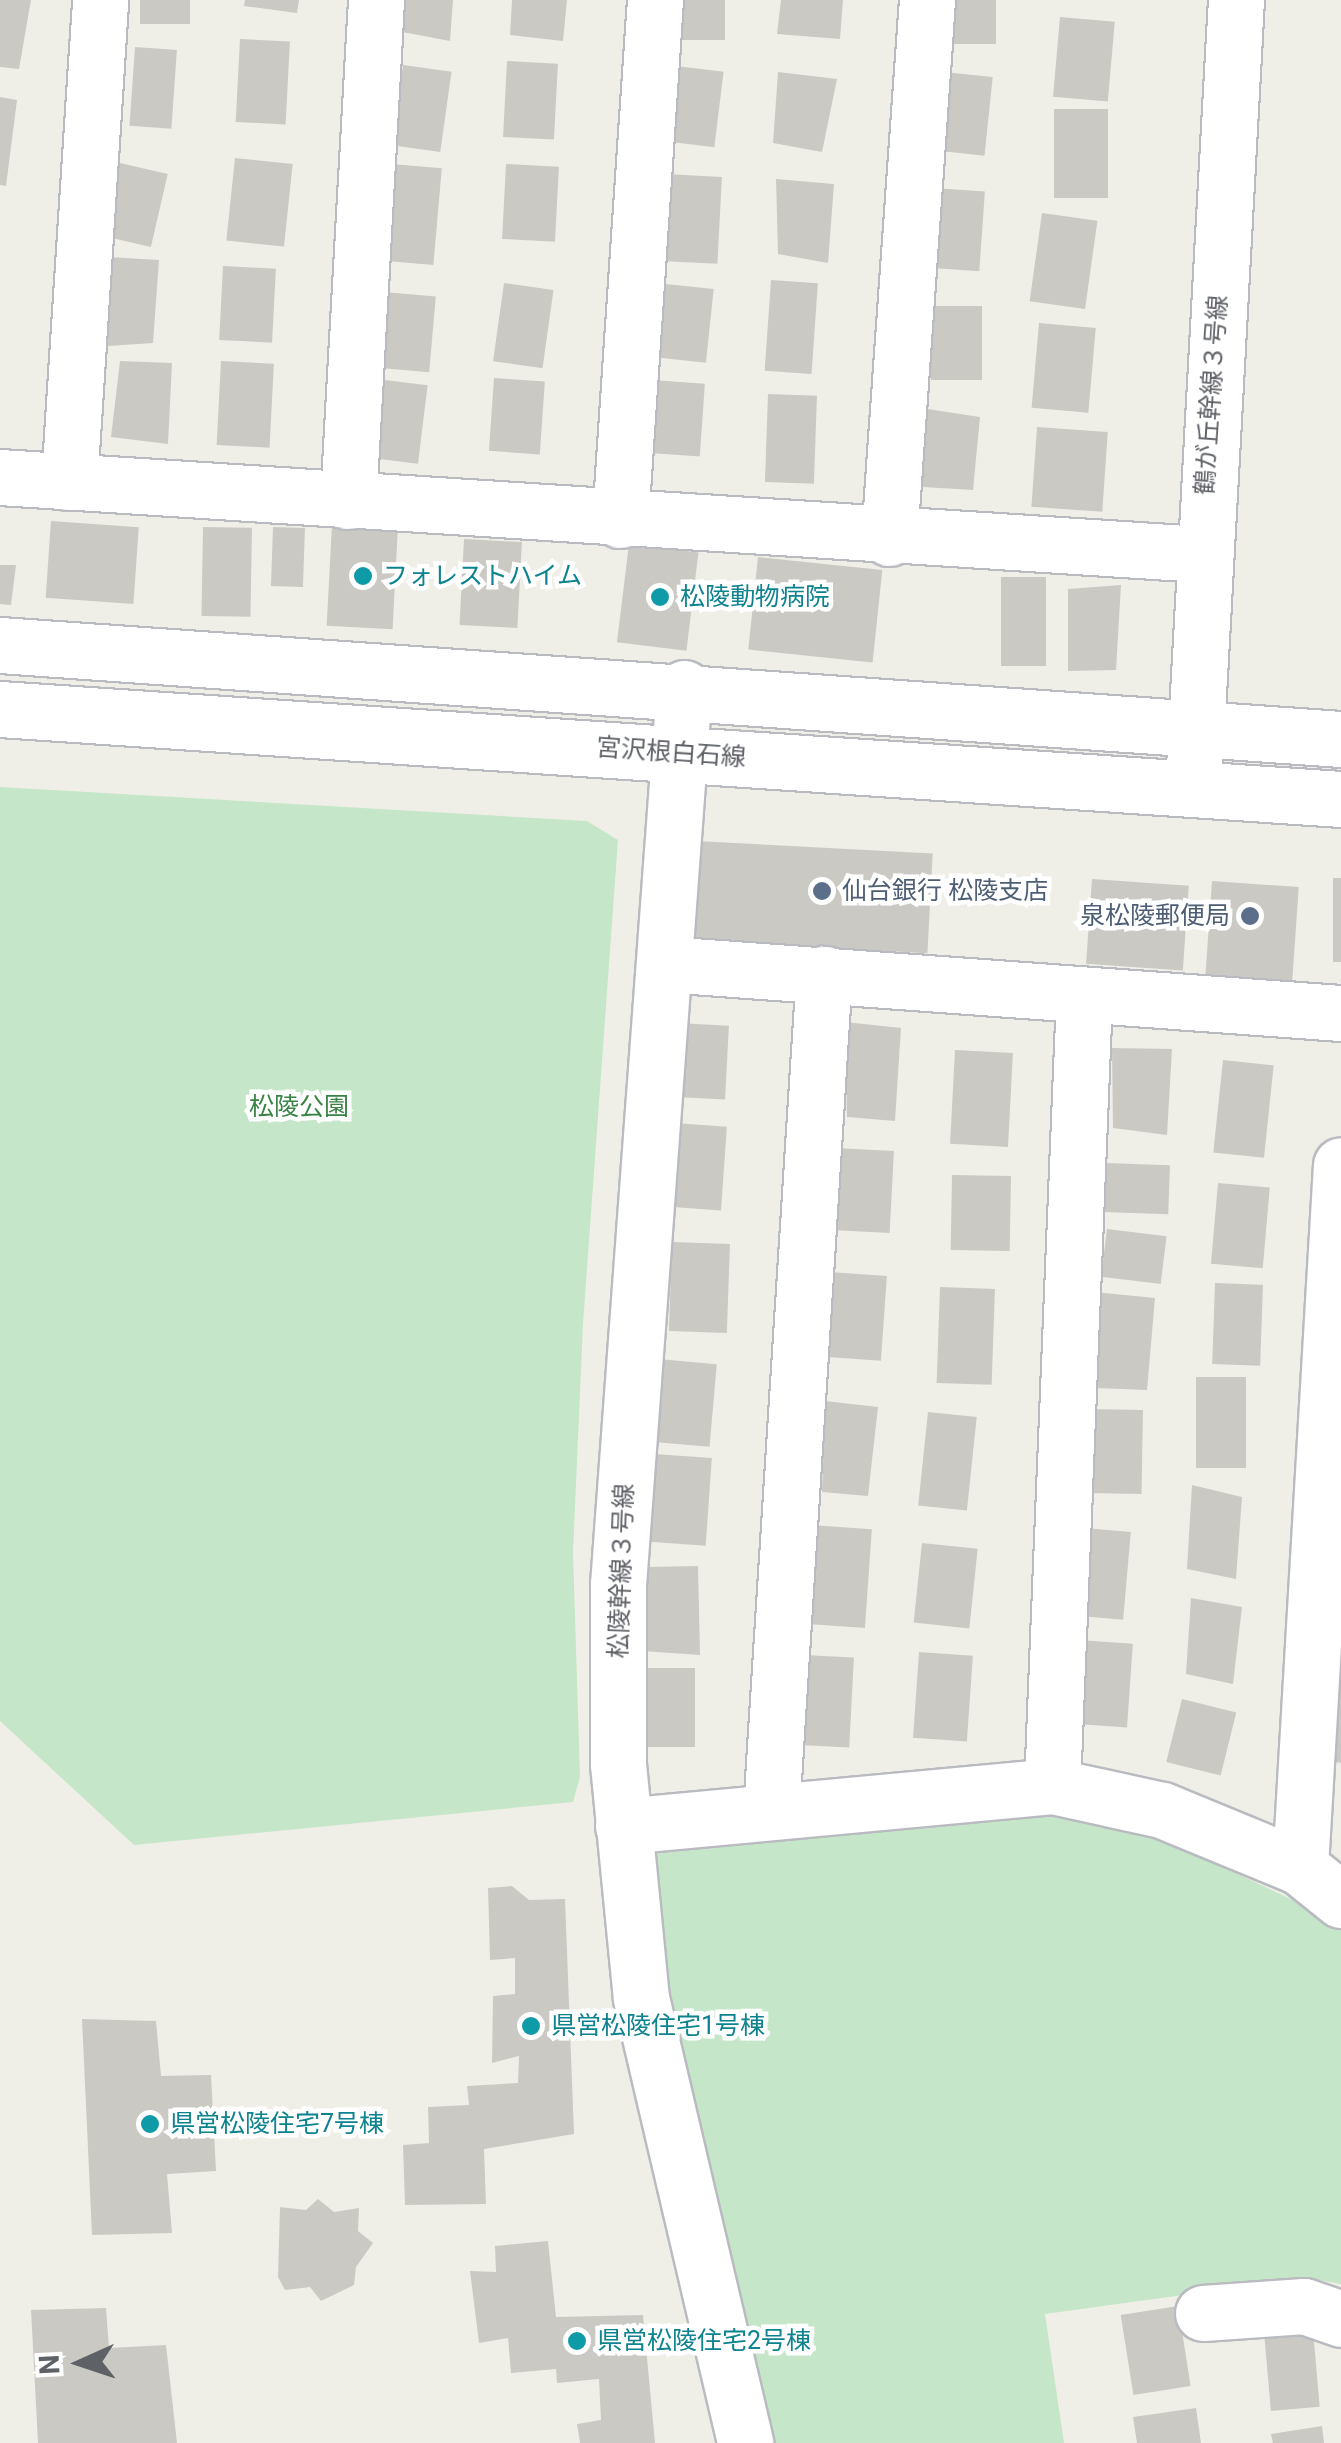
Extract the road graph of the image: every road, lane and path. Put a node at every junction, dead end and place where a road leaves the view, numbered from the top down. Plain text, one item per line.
1 (100, 0) edge
2 (376, 0) edge
3 (655, 0) edge
4 (926, 0) edge
5 (1236, 0) edge
6 (0, 477) edge
7 (69, 482) junction
8 (348, 502) junction
9 (620, 520) junction
10 (888, 538) junction
11 (1202, 554) junction
12 (0, 645) edge
13 (684, 688) junction
14 (0, 709) edge
15 (1194, 730) junction
16 (1341, 739) edge
17 (678, 754) junction
18 (1194, 790) junction
19 (1341, 799) edge
20 (665, 964) junction
21 (824, 974) junction
22 (1084, 997) junction
23 (1341, 1014) edge
24 (1341, 1165) edge
25 (1052, 1786) junction
26 (771, 1811) junction
27 (623, 1826) junction
28 (1320, 1883) edge
29 (1202, 2313) dead end
30 (1341, 2320) edge
31 (745, 2443) edge

1 - 7 street
2 - 8 street
3 - 9 street
4 - 10 street
5 - 11 street, 鶴が丘幹線３号線
6 - 7 street
7 - 8 street
8 - 9 street
9 - 10 street
10 - 11 street
11 - 15 street, 鶴が丘幹線３号線
12 - 13 street
13 - 15 street
13 - 17 street, 松陵幹線３号線
14 - 17 street, 宮沢根白石線
15 - 16 street
15 - 18 street, 鶴が丘幹線３号線
17 - 18 street, 宮沢根白石線
17 - 20 street, 松陵幹線３号線
18 - 19 street, 宮沢根白石線
20 - 21 street
20 - 27 street, 松陵幹線３号線
21 - 22 street
21 - 26 street
22 - 23 street
22 - 25 street
24 - 28 street
25 - 26 street
25 - 28 street
26 - 27 street
27 - 31 street, 松陵幹線３号線
29 - 30 street

